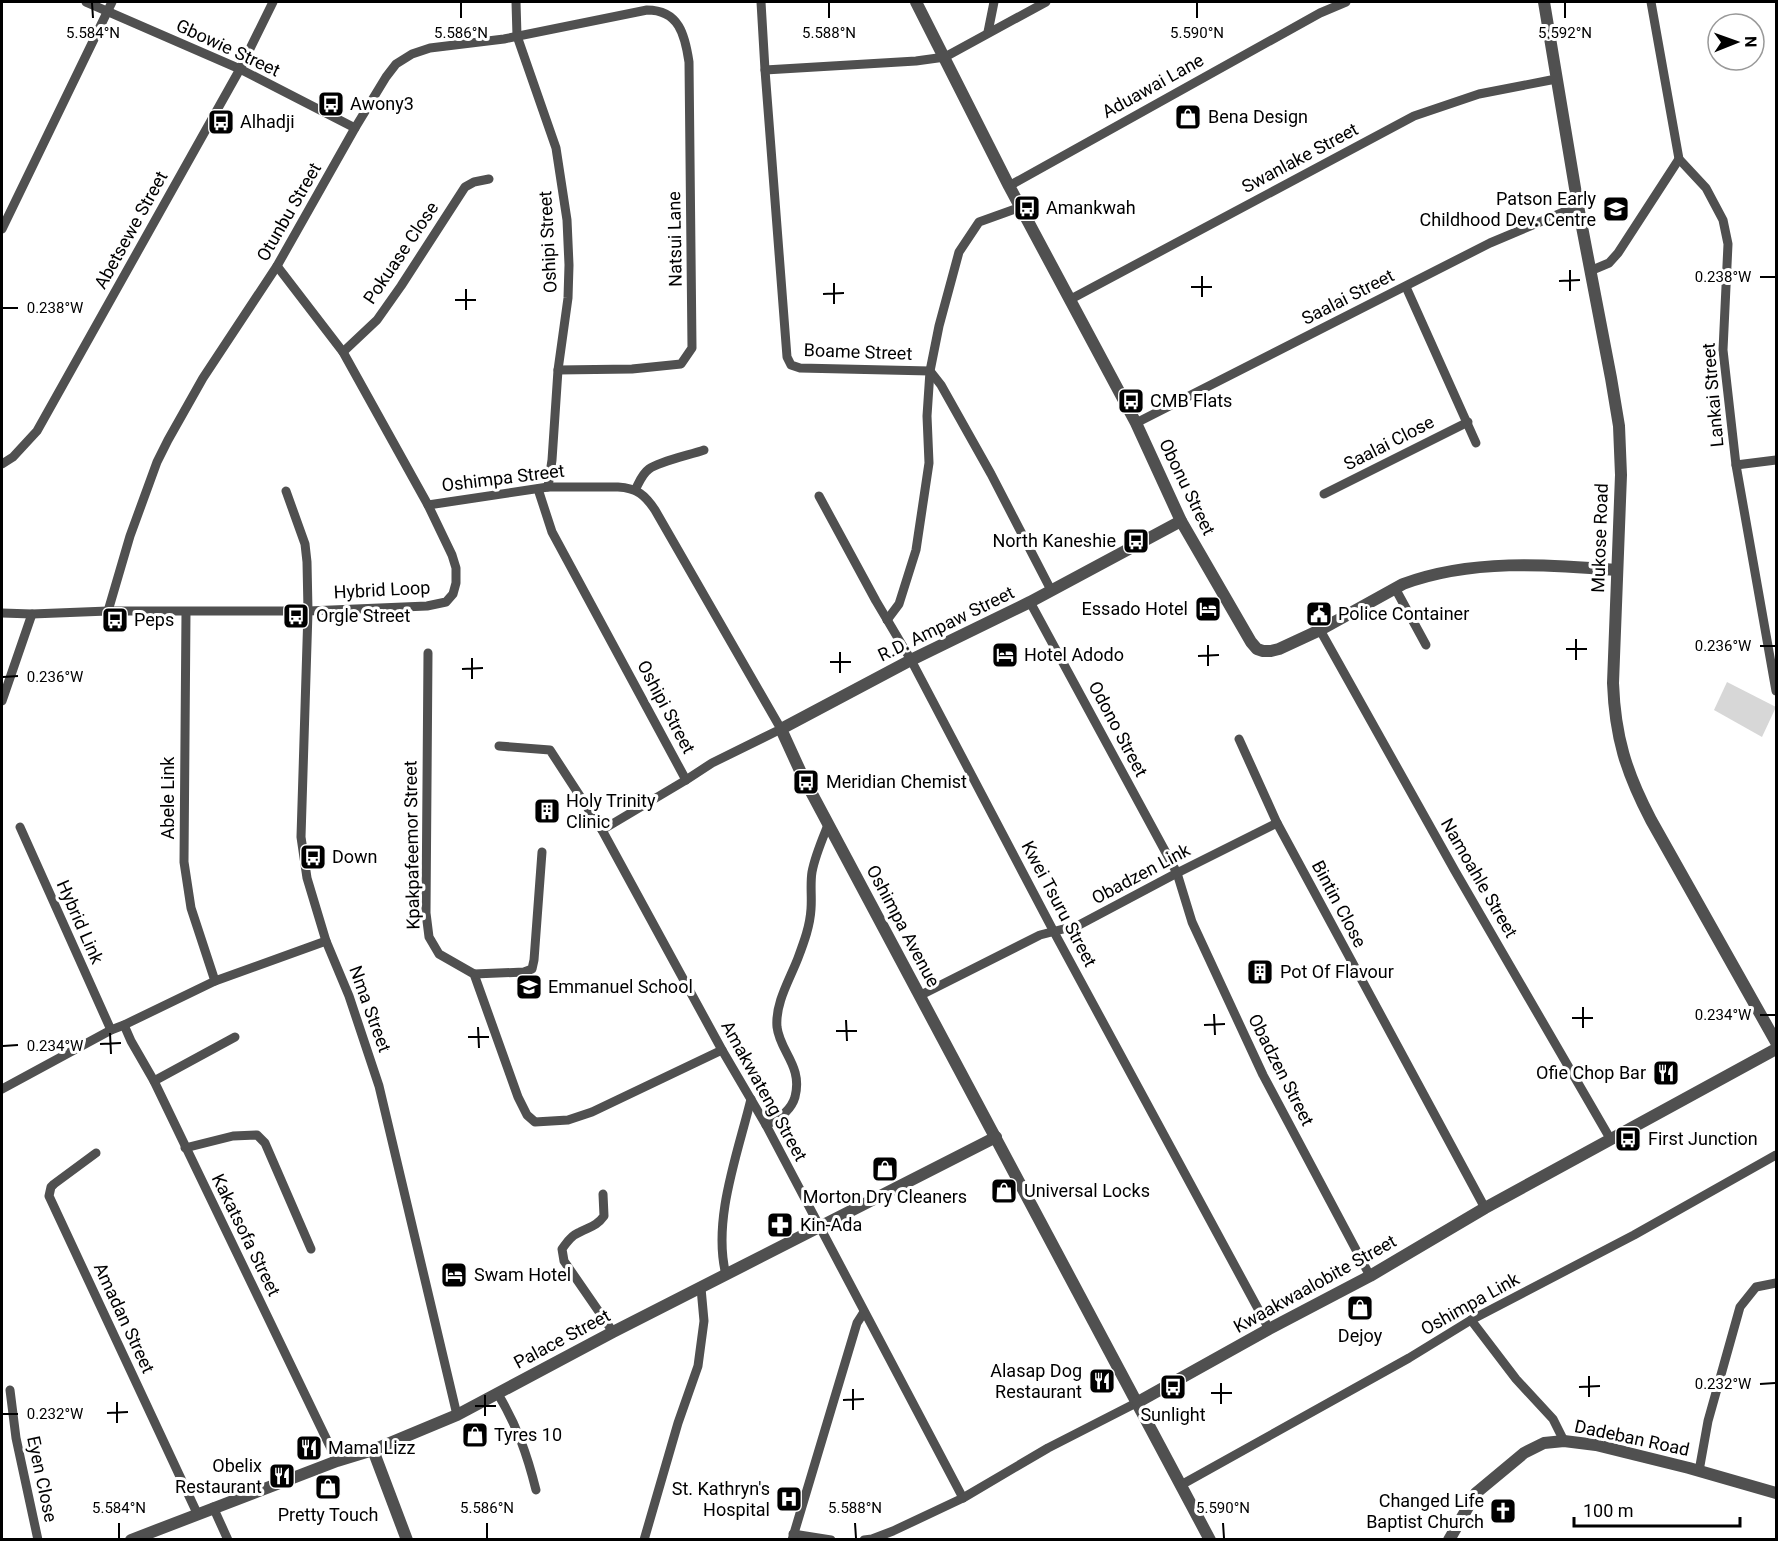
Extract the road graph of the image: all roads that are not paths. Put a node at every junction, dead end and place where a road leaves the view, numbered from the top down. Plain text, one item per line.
1 (86, 2) edge
2 (112, 2) edge
3 (273, 2) edge
4 (516, 2) edge
5 (761, 2) edge
6 (916, 2) edge
7 (994, 2) edge
8 (1046, 2) edge
9 (1346, 2) edge
10 (1544, 2) edge
11 (1651, 2) edge
12 (647, 6) edge
13 (107, 11) junction
14 (988, 32) junction
15 (518, 36) junction
16 (945, 57) junction
17 (240, 69) junction
18 (765, 70) junction
19 (1556, 79) junction
20 (355, 128) junction
21 (1678, 159) junction
22 (489, 178) dead end
23 (1009, 186) junction
24 (1578, 206) junction
25 (1021, 207) junction
26 (2, 229) edge
27 (277, 266) junction
28 (1590, 271) junction
29 (1406, 287) junction
30 (1071, 299) junction
31 (343, 352) junction
32 (558, 370) junction
33 (930, 371) junction
34 (1468, 422) junction
35 (1136, 423) junction
36 (1476, 443) dead end
37 (704, 450) dead end
38 (1776, 460) edge
39 (2, 464) edge
40 (1736, 465) junction
41 (548, 487) junction
42 (538, 489) junction
43 (635, 490) junction
44 (286, 491) dead end
45 (1324, 494) dead end
46 (819, 496) dead end
47 (428, 505) junction
48 (1181, 521) junction
49 (1617, 570) junction
50 (1395, 588) junction
51 (1051, 590) junction
52 (1030, 602) junction
53 (308, 610) junction
54 (108, 611) junction
55 (186, 612) junction
56 (2, 613) edge
57 (32, 614) junction
58 (887, 620) junction
59 (1320, 630) junction
60 (1426, 645) dead end
61 (428, 653) dead end
62 (911, 660) junction
63 (1776, 692) edge
64 (2, 701) edge
65 (781, 729) junction
66 (1239, 739) dead end
67 (499, 746) dead end
68 (686, 780) junction
69 (1277, 823) junction
70 (828, 825) junction
71 (20, 827) dead end
72 (602, 830) junction
73 (542, 852) dead end
74 (1177, 873) junction
75 (1054, 932) junction
76 (326, 941) junction
77 (474, 974) junction
78 (215, 981) junction
79 (921, 995) junction
80 (124, 1025) junction
81 (111, 1030) junction
82 (235, 1037) dead end
83 (1776, 1042) edge
84 (1776, 1049) edge
85 (722, 1050) junction
86 (154, 1080) junction
87 (2, 1089) edge
88 (751, 1099) junction
89 (766, 1125) junction
90 (996, 1137) junction
91 (1611, 1140) junction
92 (186, 1148) junction
93 (96, 1153) dead end
94 (1776, 1155) edge
95 (603, 1194) dead end
96 (1485, 1208) junction
97 (820, 1227) junction
98 (311, 1249) dead end
99 (726, 1275) junction
100 (1370, 1276) junction
101 (1776, 1283) edge
102 (700, 1288) junction
103 (864, 1312) junction
104 (1472, 1320) junction
105 (1269, 1329) junction
106 (613, 1332) junction
107 (10, 1389) dead end
108 (498, 1394) junction
109 (1137, 1402) junction
110 (457, 1415) junction
111 (1564, 1441) junction
112 (373, 1450) junction
113 (337, 1461) junction
114 (1699, 1471) junction
115 (1181, 1485) junction
116 (536, 1490) dead end
117 (1776, 1493) edge
118 (963, 1498) junction
119 (213, 1507) junction
120 (197, 1513) junction
121 (792, 1537) edge
122 (38, 1539) edge
123 (131, 1539) edge
124 (228, 1539) edge
125 (407, 1539) edge
126 (644, 1539) edge
127 (831, 1539) edge
128 (864, 1539) edge
129 (1210, 1539) edge
130 (1449, 1539) edge

1 - 13 street, Gbowie Street
2 - 13 street
3 - 17 street, Abetsewe Street
4 - 15 street, Oshipi Street
5 - 18 street, Boame Street
6 - 16 street, Obonu Street
7 - 14 street
8 - 14 street
9 - 23 street, Aduawai Lane
10 - 19 street, Mukose Road
11 - 21 street
12 - 15 street, Otunbu Street
12 - 32 street, Natsui Lane
13 - 17 street, Gbowie Street
13 - 26 street
14 - 16 street
15 - 20 street, Otunbu Street
15 - 32 street, Oshipi Street
16 - 18 street
16 - 23 street, Obonu Street
17 - 20 street, Gbowie Street
17 - 39 street, Abetsewe Street
18 - 33 street, Boame Street
19 - 24 street, Mukose Road
19 - 30 street, Swanlake Street
20 - 27 street, Otunbu Street
21 - 28 street
21 - 40 street, Lankai Street
22 - 31 street, Pokuase Close
23 - 25 street, Obonu Street
24 - 28 street, Mukose Road
24 - 29 street, Saalai Street
25 - 30 street, Obonu Street
25 - 33 street
27 - 31 street, Hybrid Loop
27 - 54 street, Otunbu Street
28 - 49 street, Mukose Road
29 - 34 street
29 - 35 street, Saalai Street
30 - 35 street, Obonu Street
31 - 47 street, Hybrid Loop
32 - 41 street, Oshipi Street
33 - 51 street, Boame Street
33 - 58 street
34 - 36 street
34 - 45 street, Saalai Close
35 - 48 street, Obonu Street
37 - 43 street
38 - 40 street
40 - 63 street, Lankai Street
41 - 42 street, Oshimpa Street
41 - 43 street, Oshimpa Street
42 - 47 street, Oshimpa Street
42 - 68 street, Oshipi Street
43 - 65 street, Oshimpa Avenue
44 - 53 street, Nma Street
46 - 58 street, Kwei Tsuru Street
47 - 53 street, Hybrid Loop
48 - 51 street, R.D. Ampaw Street
48 - 59 street, Obonu Street
49 - 50 street, Obonu Street
49 - 83 street, Mukose Road
50 - 59 street, Obonu Street
50 - 60 street
51 - 52 street, R.D. Ampaw Street
52 - 62 street, R.D. Ampaw Street
52 - 74 street, Odono Street
53 - 55 street, Hybrid Loop
53 - 76 street, Nma Street
54 - 55 street, Hybrid Loop
54 - 57 street, Hybrid Loop
55 - 78 street, Abele Link
56 - 57 street, Hybrid Loop
57 - 64 street
58 - 62 street, Kwei Tsuru Street
59 - 91 street, Namoahle Street
61 - 77 street, Kpakpafeemor Street
62 - 65 street, R.D. Ampaw Street
62 - 75 street, Kwei Tsuru Street
65 - 68 street, R.D. Ampaw Street
65 - 70 street, Oshimpa Avenue
66 - 69 street, Bintin Close
67 - 72 street, Amakwateng Street
68 - 72 street, R.D. Ampaw Street
69 - 74 street, Obadzen Link
69 - 96 street, Bintin Close
70 - 79 street, Oshimpa Avenue
70 - 89 street
71 - 81 street, Hybrid Link
72 - 85 street, Amakwateng Street
73 - 77 street
74 - 75 street, Obadzen Link
74 - 100 street, Obadzen Street
75 - 79 street, Obadzen Link
75 - 105 street, Kwei Tsuru Street
76 - 78 street
76 - 110 street, Nma Street
77 - 85 street
78 - 80 street
79 - 90 street, Oshimpa Avenue
80 - 81 street
80 - 86 street, Kakatsofa Street
81 - 87 street
82 - 86 street
84 - 91 street, Kwaakwaalobite Street
85 - 88 street, Amakwateng Street
86 - 92 street, Kakatsofa Street
88 - 89 street, Amakwateng Street
88 - 99 street
89 - 97 street, Amakwateng Street
90 - 97 street, Palace Street
90 - 109 street, Oshimpa Avenue
91 - 96 street, Kwaakwaalobite Street
92 - 98 street
92 - 113 street, Kakatsofa Street
93 - 120 street, Amadan Street
94 - 104 street, Oshimpa Link
95 - 106 street
96 - 100 street, Kwaakwaalobite Street
97 - 99 street, Palace Street
97 - 103 street, Amakwateng Street
99 - 102 street, Palace Street
100 - 105 street, Kwaakwaalobite Street
101 - 114 street
102 - 106 street, Palace Street
102 - 126 street
103 - 118 street, Amakwateng Street
103 - 121 street
104 - 111 street
104 - 115 street, Oshimpa Link
105 - 109 street, Kwaakwaalobite Street
106 - 108 street, Palace Street
107 - 122 street, Eyen Close
108 - 110 street, Palace Street
108 - 116 street
109 - 115 street
109 - 118 street, Kwaakwaalobite Street
110 - 112 street, Palace Street
111 - 114 street, Dadeban Road
111 - 130 street, Dadeban Road
112 - 113 street, Palace Street
112 - 125 street
113 - 119 street, Palace Street
114 - 117 street, Dadeban Road
115 - 129 street
118 - 128 street, Kwaakwaalobite Street
119 - 120 street, Palace Street
119 - 124 street
120 - 123 street, Palace Street
121 - 127 street

